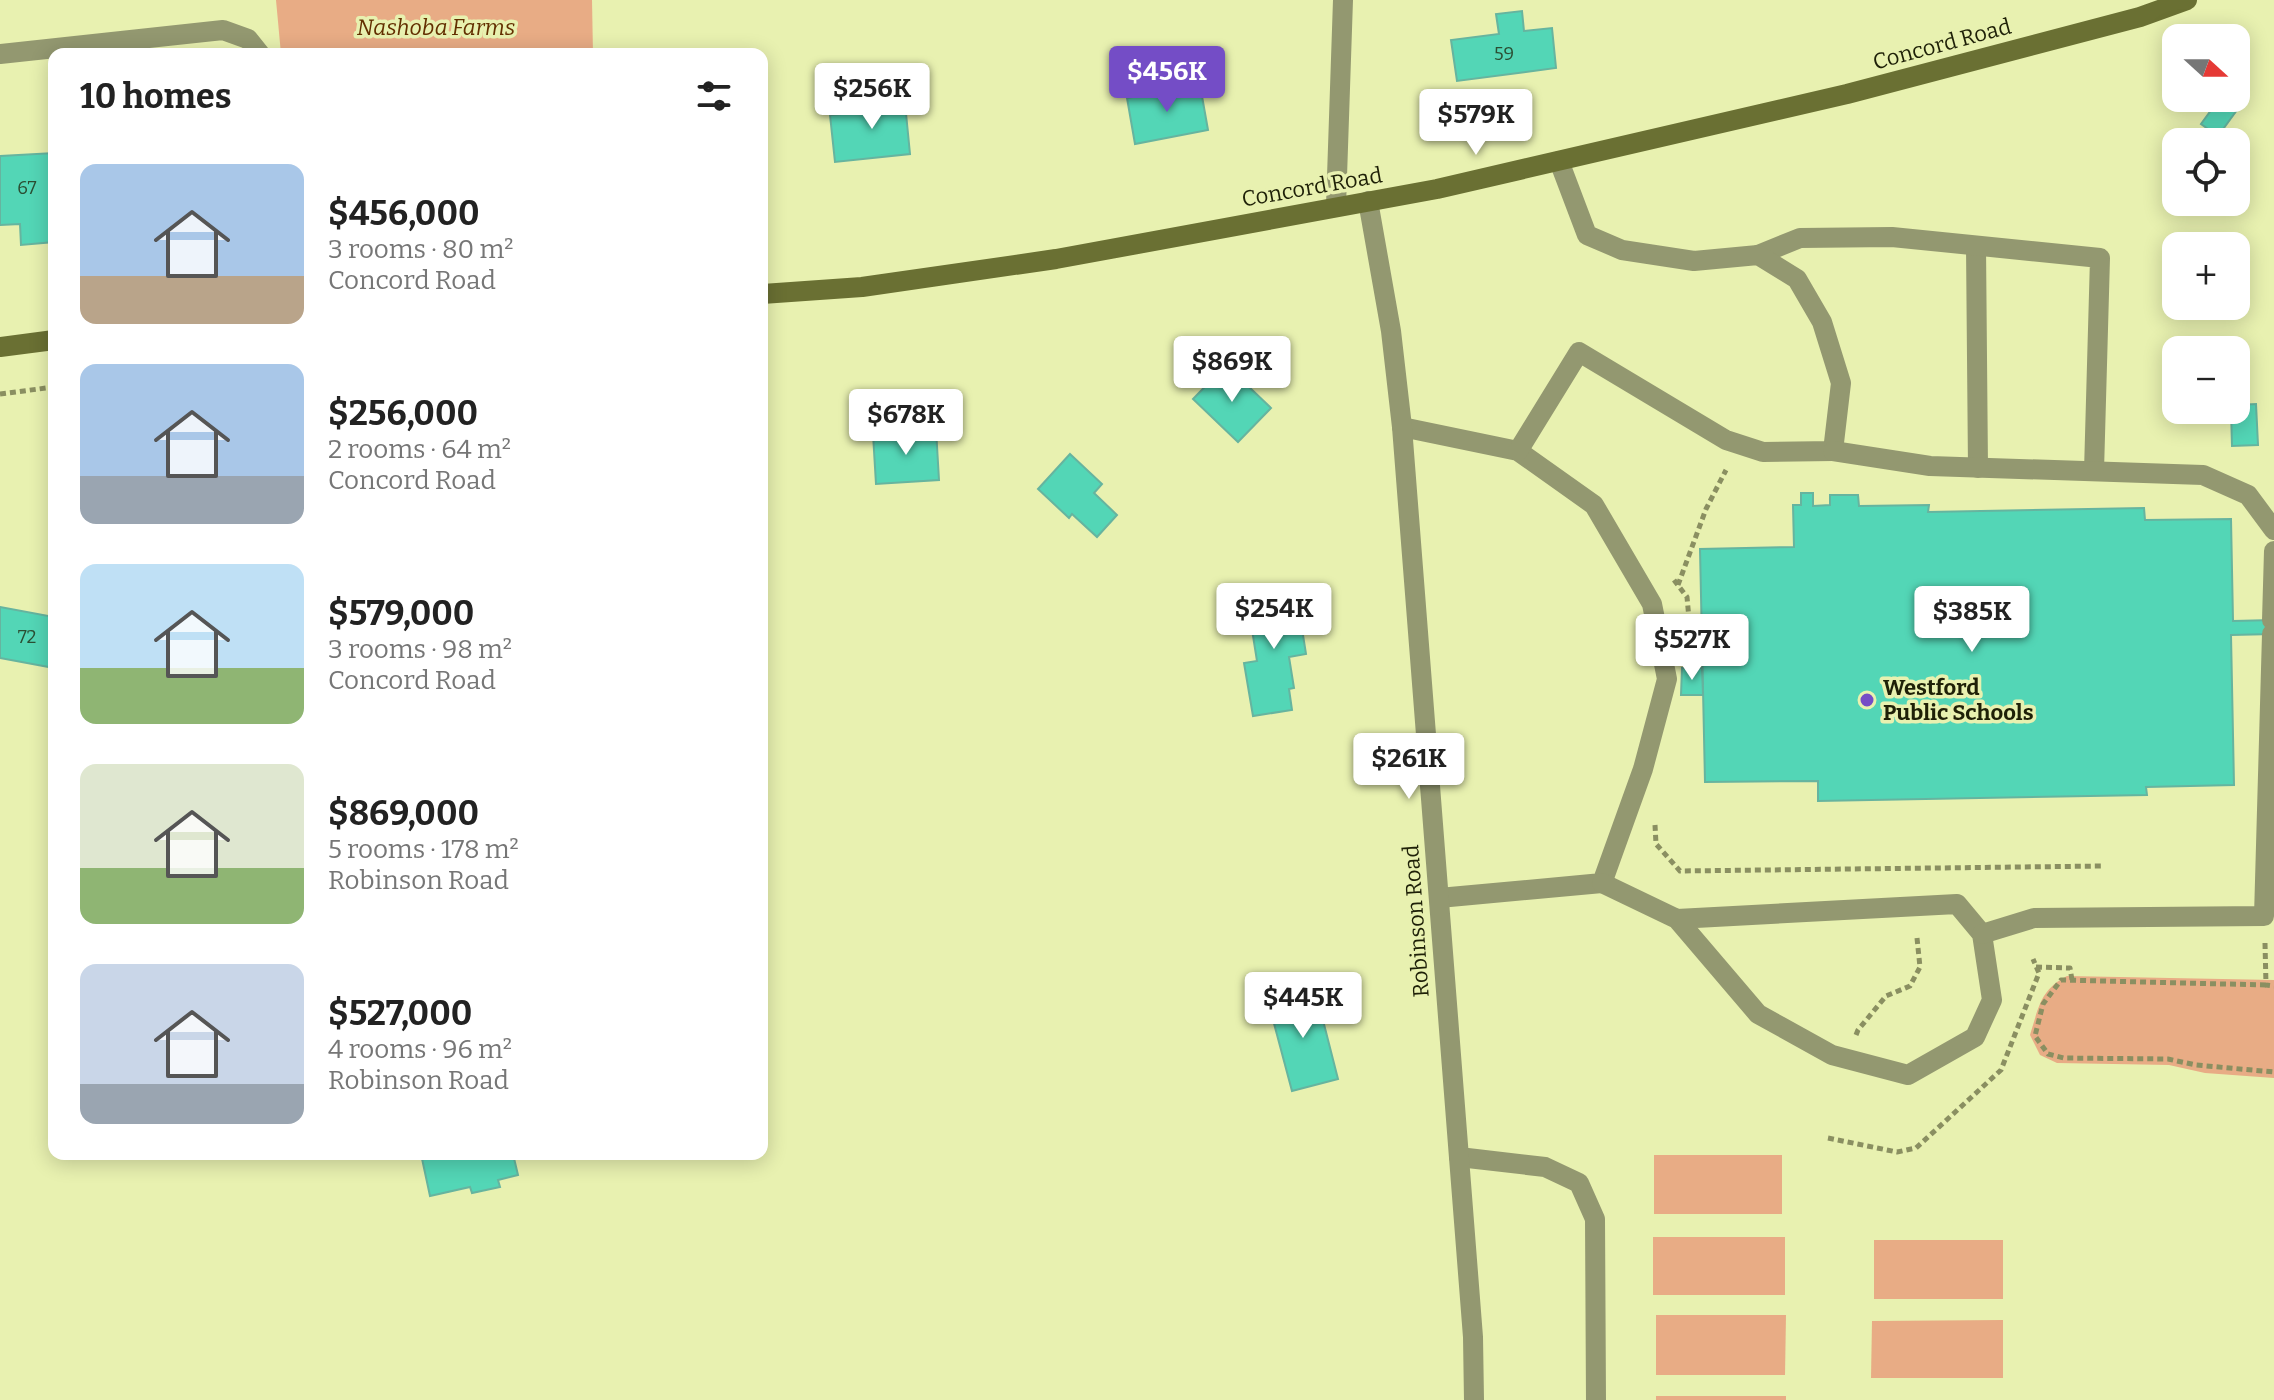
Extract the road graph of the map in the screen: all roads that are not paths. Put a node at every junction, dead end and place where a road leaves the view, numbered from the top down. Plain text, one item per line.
1 (1343, 0) edge
2 (2187, 0) edge
3 (56, 48) edge
4 (255, 48) edge
5 (48, 49) edge
6 (0, 54) edge
7 (1559, 161) junction
8 (1368, 201) junction
9 (1336, 206) junction
10 (1976, 246) junction
11 (1758, 255) junction
12 (768, 294) edge
13 (48, 341) edge
14 (0, 347) edge
15 (1402, 427) junction
16 (1518, 451) junction
17 (1833, 451) junction
18 (1978, 468) junction
19 (2094, 471) junction
20 (2274, 530) edge
21 (2274, 551) edge
22 (2272, 627) edge
23 (1602, 883) junction
24 (1439, 898) junction
25 (1677, 919) junction
26 (1982, 934) junction
27 (1459, 1157) junction
28 (1474, 1400) edge
29 (1596, 1400) edge

1 - 9 street
2 - 7 main road, Concord Road
3 - 4 street
5 - 6 street
7 - 8 main road, Concord Road
7 - 11 street
8 - 9 main road, Concord Road
8 - 15 street, Robinson Road
9 - 12 main road, Concord Road
10 - 11 street
10 - 18 street
10 - 19 street
11 - 17 street
13 - 14 main road
15 - 16 street
15 - 24 street, Robinson Road
16 - 17 street
16 - 23 street
17 - 18 street
18 - 19 street
19 - 20 street
21 - 22 street
22 - 26 street
23 - 24 street
23 - 25 street
24 - 27 street, Robinson Road
25 - 26 street
25 - 26 street
27 - 28 street, Robinson Road
27 - 29 street

